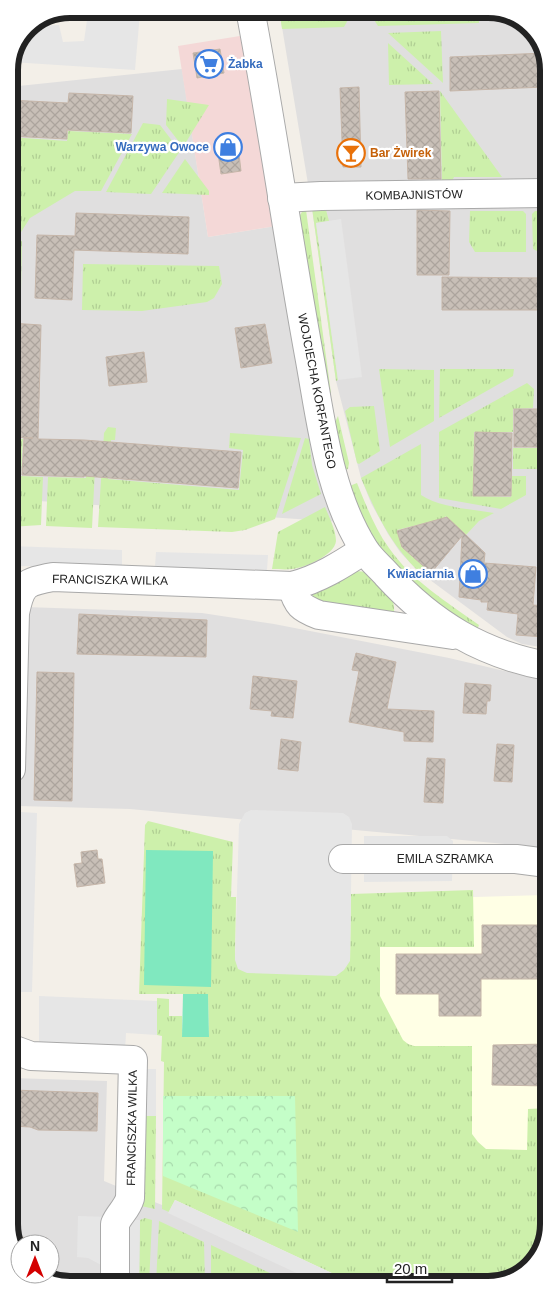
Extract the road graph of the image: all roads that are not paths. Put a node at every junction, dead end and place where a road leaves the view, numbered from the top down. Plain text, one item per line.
1 (252, 18) edge
2 (540, 193) edge
3 (282, 198) junction
4 (364, 550) junction
5 (292, 586) junction
6 (18, 599) edge
7 (462, 636) junction
8 (540, 664) edge
9 (343, 859) dead end
10 (540, 862) edge
11 (18, 1051) edge
12 (115, 1276) edge

1 - 3 street, WOJCIECHA KORFANTEGO
2 - 3 street, KOMBAJNISTÓW
3 - 4 street, WOJCIECHA KORFANTEGO
4 - 5 street, FRANCISZKA WILKA
4 - 7 street, WOJCIECHA KORFANTEGO
5 - 6 street, FRANCISZKA WILKA
5 - 7 street
7 - 8 street, WOJCIECHA KORFANTEGO
9 - 10 street, EMILA SZRAMKA
11 - 12 street, FRANCISZKA WILKA

